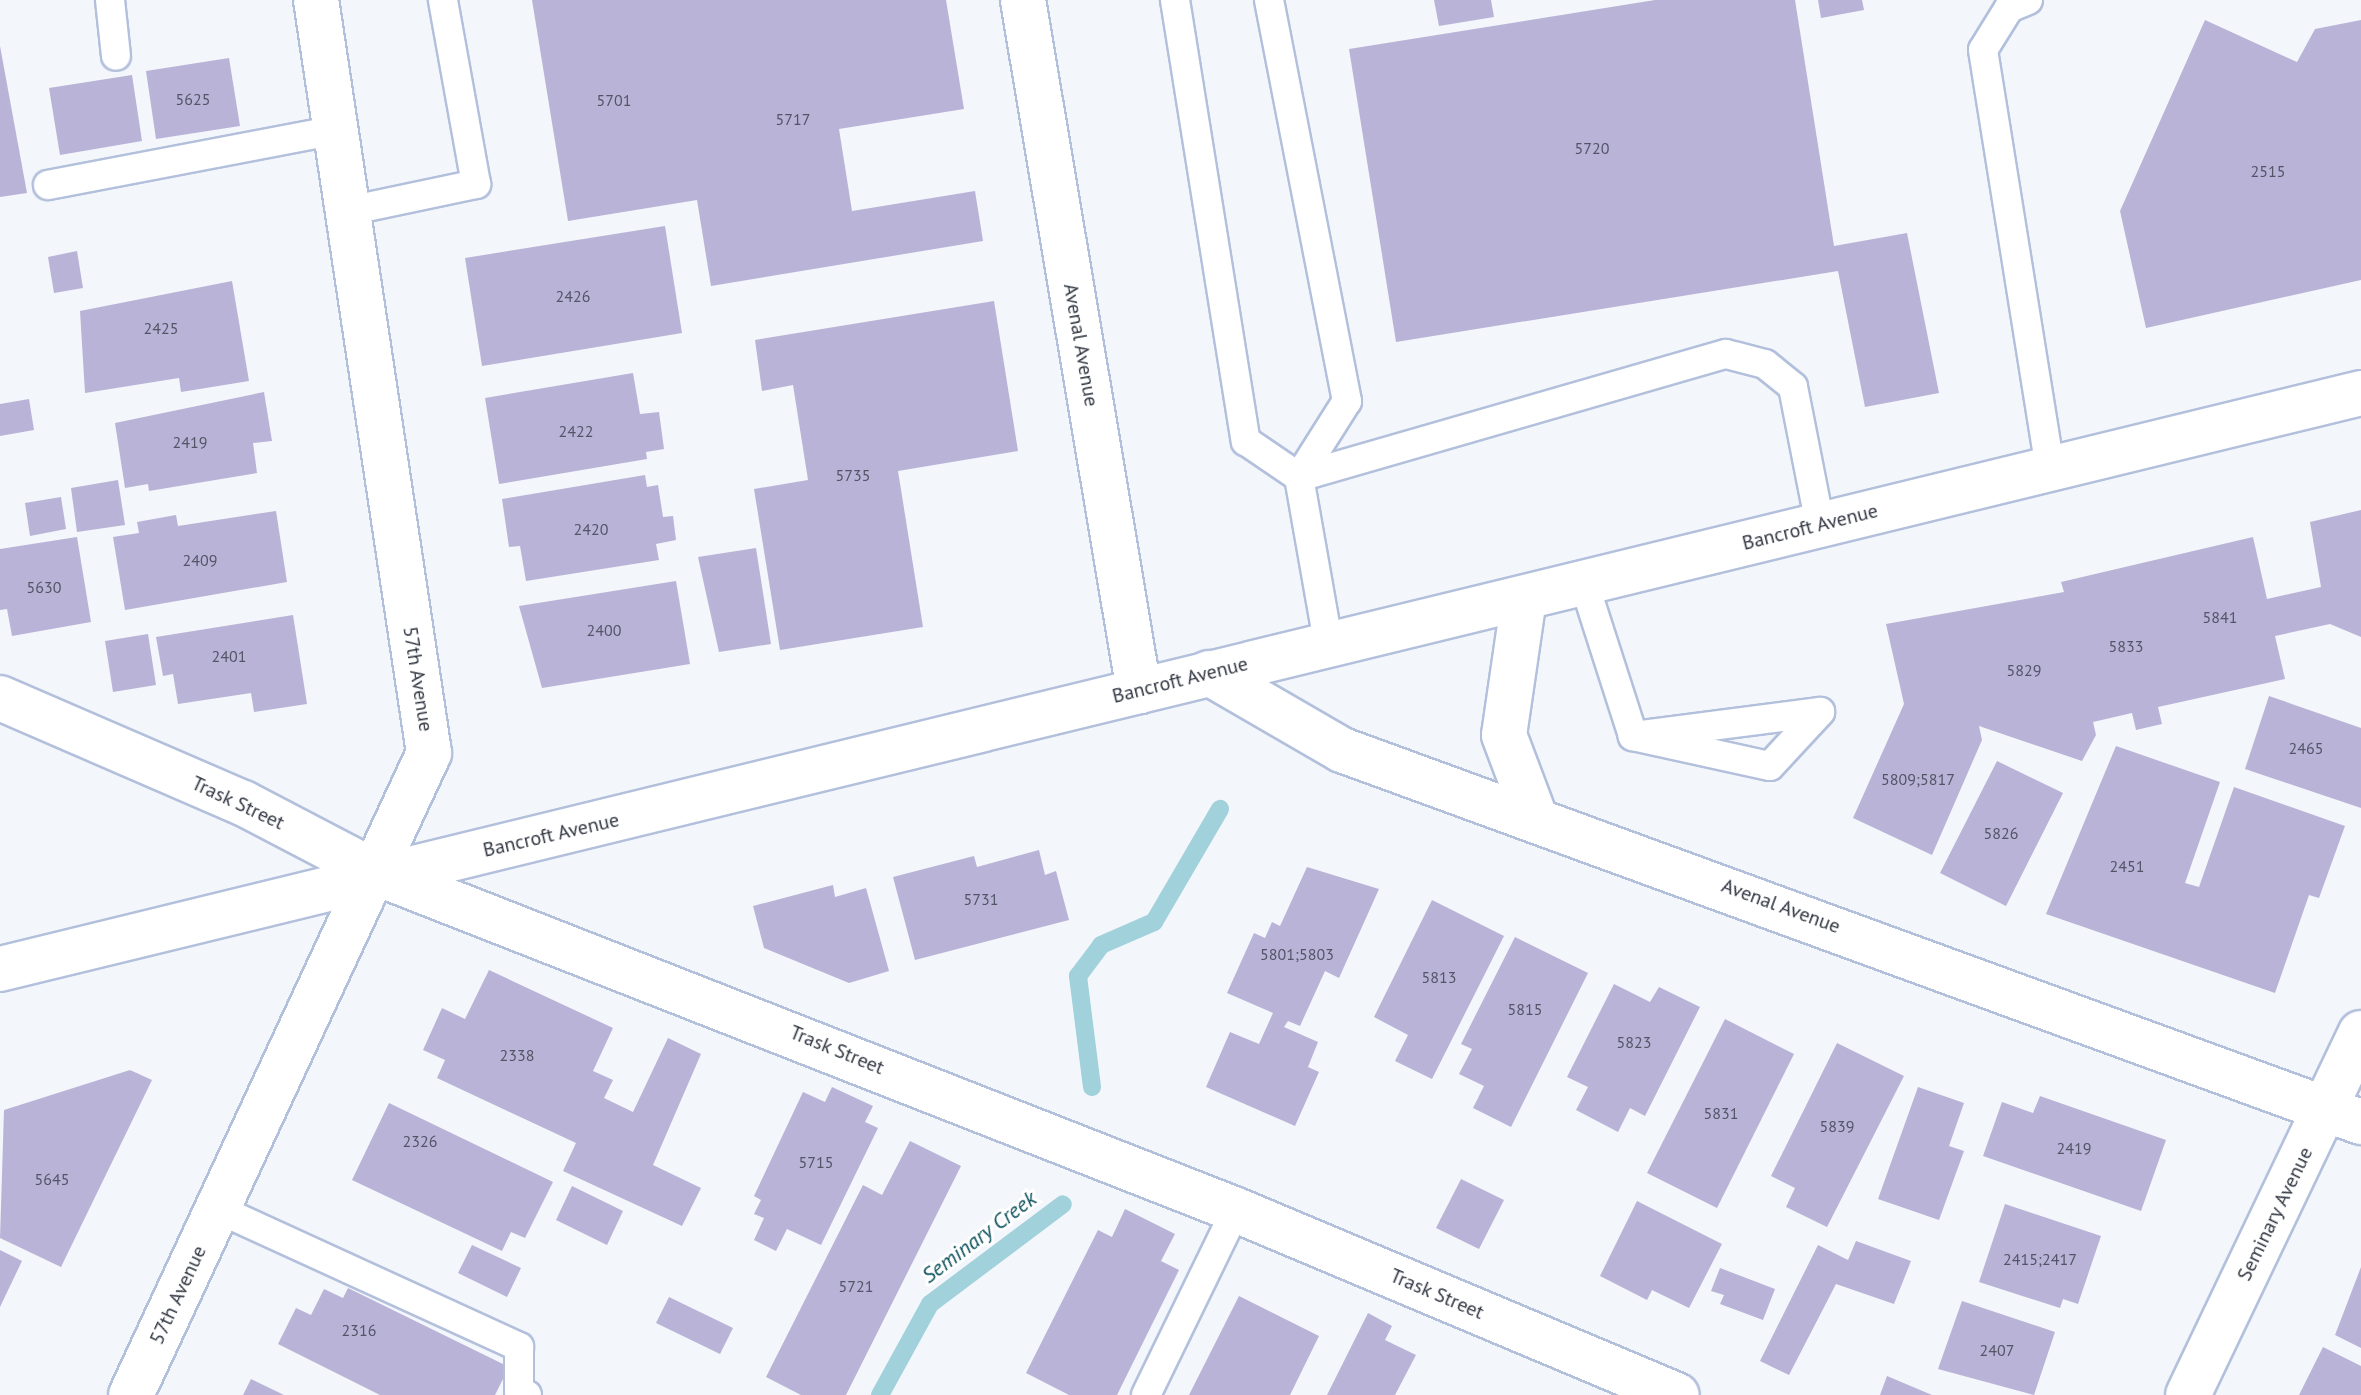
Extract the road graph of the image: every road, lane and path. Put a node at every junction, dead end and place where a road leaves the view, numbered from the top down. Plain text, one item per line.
1 (110, 0) edge
2 (316, 0) edge
3 (443, 0) edge
4 (1023, 0) edge
5 (1175, 0) edge
6 (1269, 0) edge
7 (2015, 3) edge
8 (116, 56) dead end
9 (336, 130) junction
10 (48, 185) dead end
11 (348, 211) junction
12 (2361, 393) edge
13 (2303, 406) junction
14 (2361, 419) edge
15 (2050, 469) junction
16 (1299, 477) junction
17 (1820, 525) junction
18 (1584, 583) junction
19 (1524, 598) junction
20 (1328, 642) junction
21 (1209, 673) junction
22 (1139, 691) junction
23 (0, 698) edge
24 (1633, 736) junction
25 (1534, 815) junction
26 (379, 874) junction
27 (0, 969) edge
28 (2361, 1033) edge
29 (2344, 1114) edge
30 (218, 1209) junction
31 (1236, 1210) junction
32 (131, 1395) edge
33 (527, 1395) edge
34 (1146, 1395) edge
35 (1677, 1395) edge
36 (2188, 1395) edge

1 - 8 lane
2 - 9 street, 57th Avenue
3 - 11 lane
4 - 22 street, Avenal Avenue
5 - 16 lane
6 - 16 lane
7 - 15 lane
9 - 10 lane
9 - 11 street, 57th Avenue
11 - 26 street, 57th Avenue
12 - 13 street, Bancroft Avenue
13 - 14 street
13 - 15 street, Bancroft Avenue
15 - 17 street, Bancroft Avenue
16 - 17 lane
16 - 20 lane
17 - 18 street, Bancroft Avenue
18 - 19 street, Bancroft Avenue
18 - 24 lane
19 - 20 street, Bancroft Avenue
19 - 25 street
20 - 21 street, Bancroft Avenue
21 - 22 street, Bancroft Avenue
21 - 25 street, Avenal Avenue
22 - 26 street, Bancroft Avenue
23 - 26 street, Trask Street
24 - 24 lane
25 - 29 street, Avenal Avenue
26 - 27 street, Bancroft Avenue
26 - 30 street, 57th Avenue
26 - 31 street, Trask Street
28 - 29 street, Seminary Avenue
29 - 36 street, Seminary Avenue
30 - 32 street, 57th Avenue
30 - 33 lane
31 - 34 lane
31 - 35 street, Trask Street

